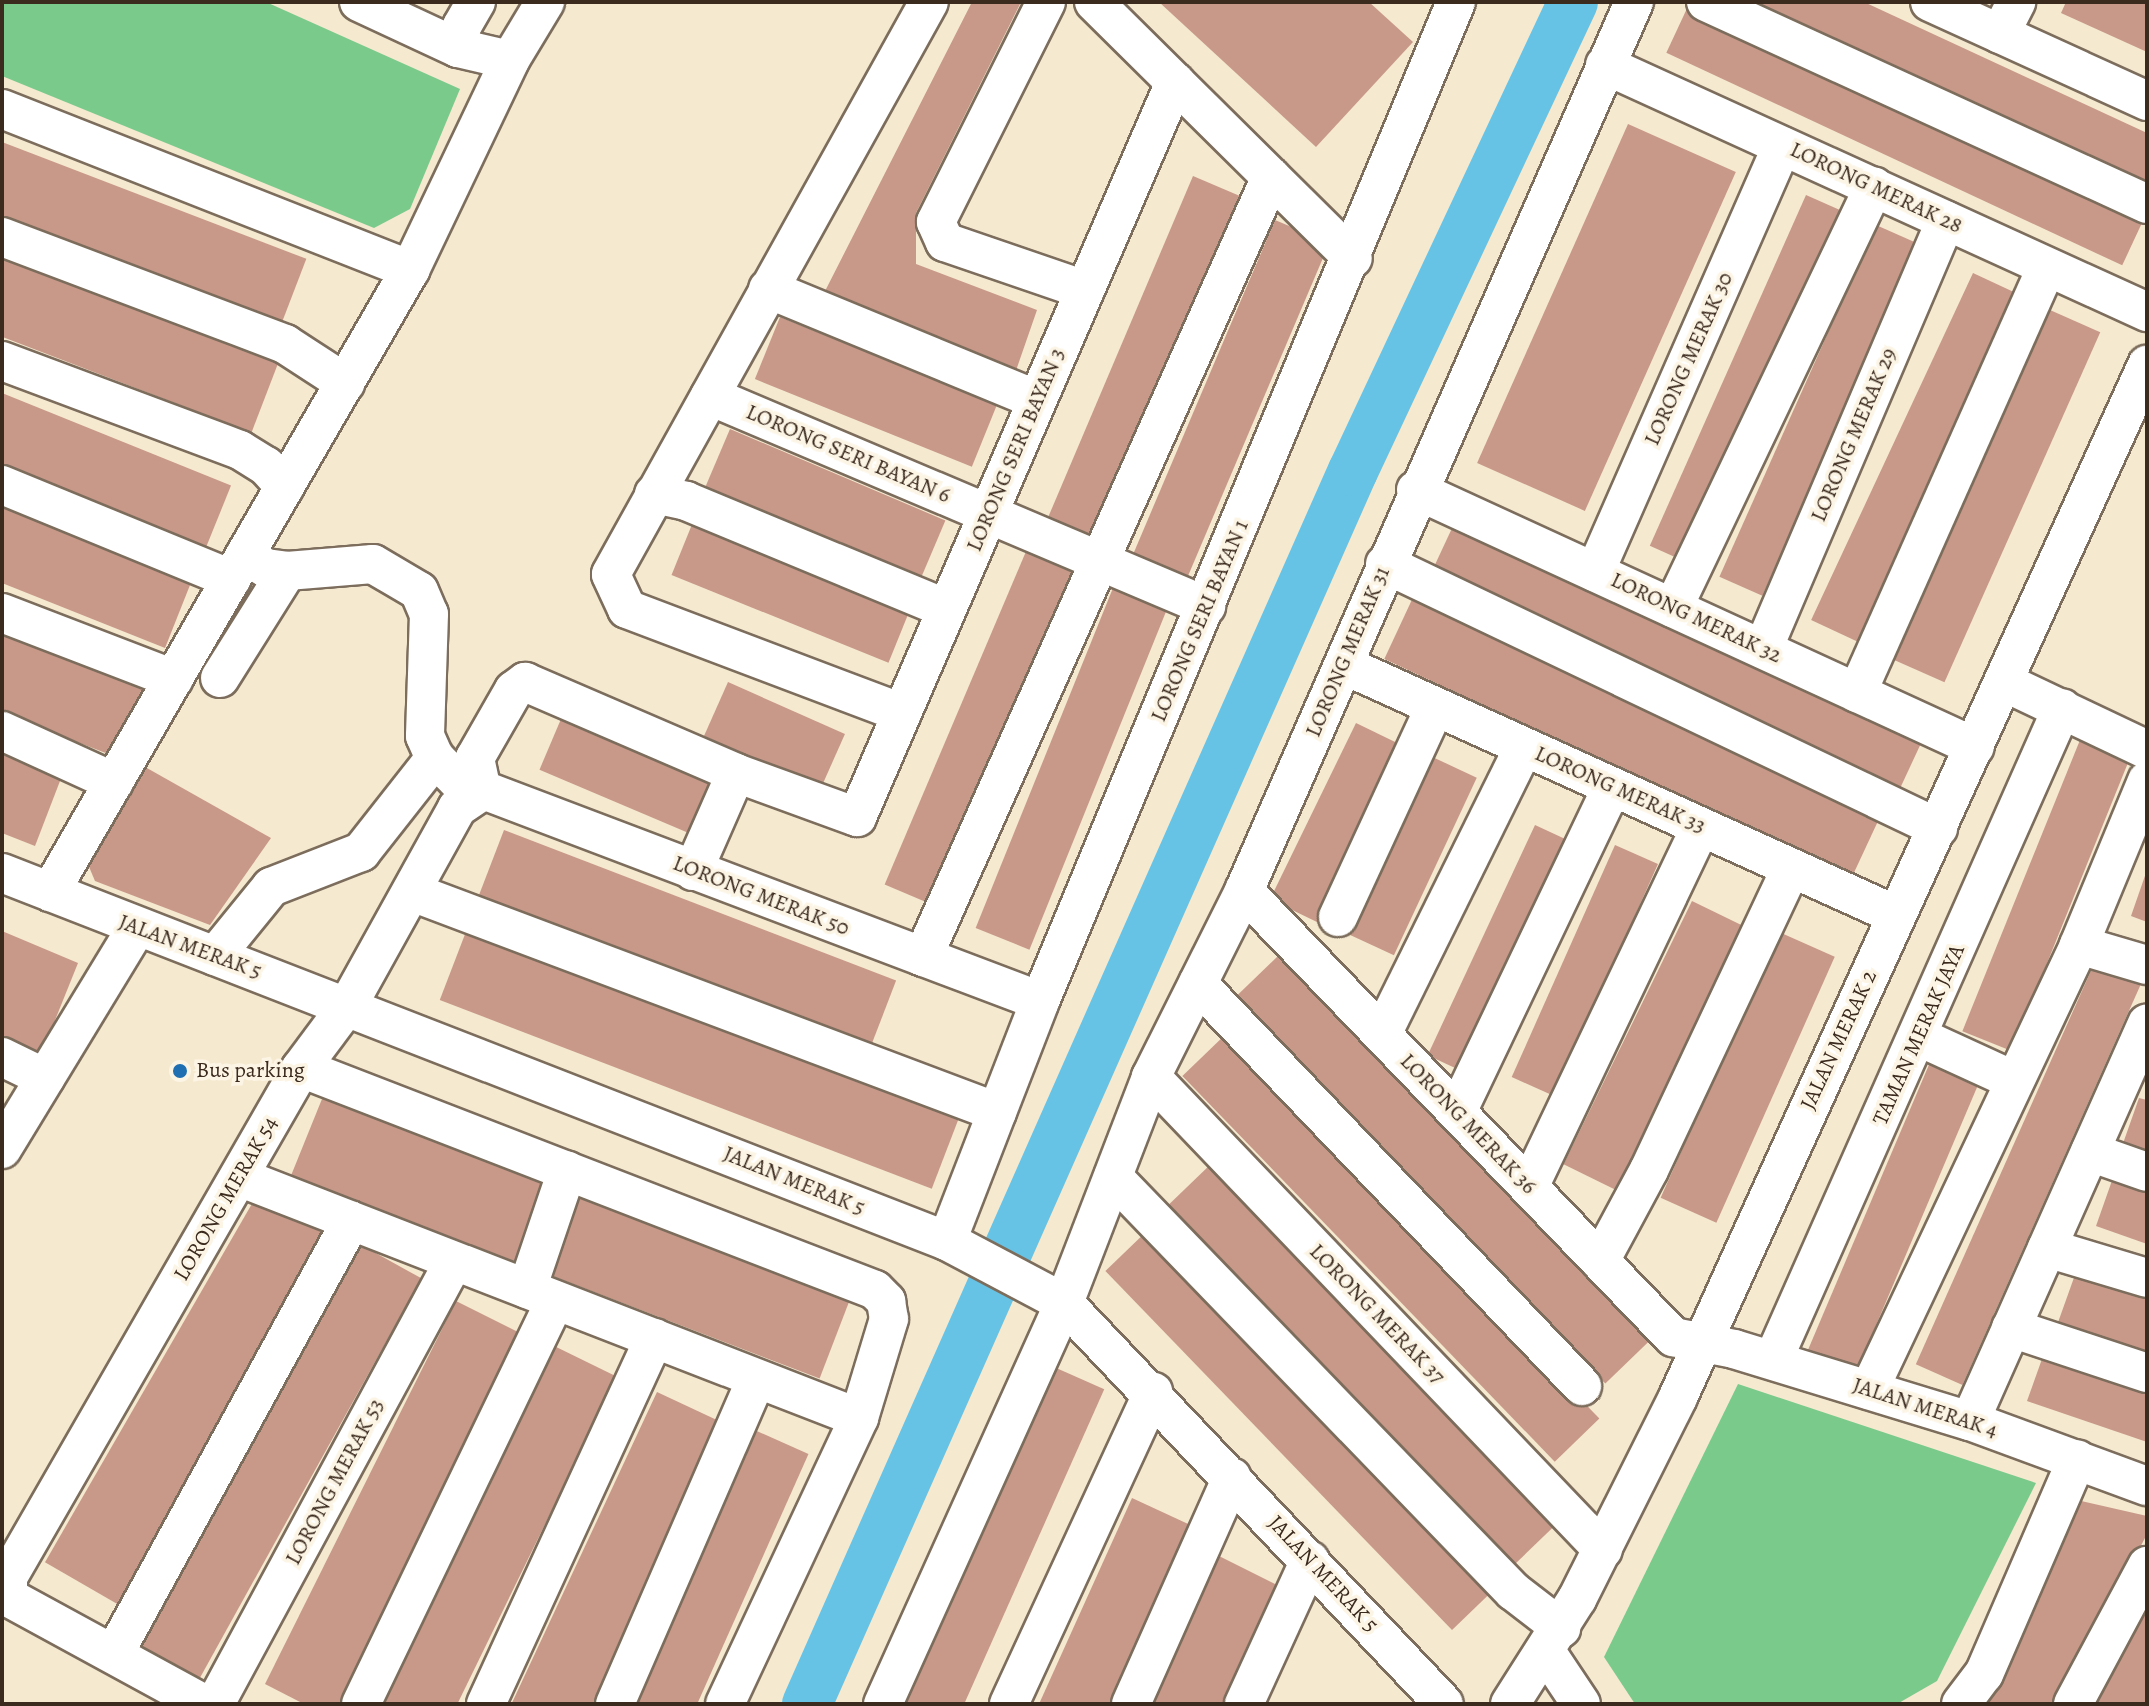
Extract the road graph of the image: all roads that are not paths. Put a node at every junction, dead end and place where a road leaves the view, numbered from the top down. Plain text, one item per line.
1 (359, 2) edge
2 (476, 2) edge
3 (545, 2) edge
4 (929, 2) edge
5 (1046, 2) edge
6 (1094, 2) edge
7 (1634, 2) edge
8 (1706, 2) edge
9 (1930, 2) edge
10 (1445, 8) edge
11 (2008, 18) edge
12 (458, 48) junction
13 (510, 60) junction
14 (1605, 65) junction
15 (1175, 82) junction
16 (2147, 101) edge
17 (2, 109) edge
18 (1782, 146) junction
19 (1271, 177) junction
20 (1874, 187) junction
21 (2147, 204) edge
22 (1946, 220) junction
23 (2, 237) edge
24 (1353, 258) junction
25 (2047, 267) junction
26 (410, 270) junction
27 (768, 289) junction
28 (1085, 290) junction
29 (2147, 312) edge
30 (2, 361) edge
31 (2147, 365) edge
32 (345, 383) junction
33 (710, 396) junction
34 (1037, 400) junction
35 (2, 485) edge
36 (285, 487) junction
37 (1416, 490) junction
38 (654, 494) junction
39 (988, 514) junction
40 (1101, 562) junction
41 (1385, 564) junction
42 (238, 567) junction
43 (287, 571) junction
44 (1595, 572) junction
45 (1206, 606) junction
46 (1673, 608) junction
47 (947, 609) junction
48 (2, 613) edge
49 (1763, 649) junction
50 (1344, 665) junction
51 (220, 678) dead end
52 (174, 679) junction
53 (2004, 682) junction
54 (1857, 693) junction
55 (1435, 707) junction
56 (2062, 708) junction
57 (902, 713) junction
58 (2, 731) edge
59 (1524, 747) junction
60 (1975, 747) junction
61 (2147, 750) edge
62 (435, 758) junction
63 (736, 773) junction
64 (2147, 781) edge
65 (114, 782) junction
66 (1612, 787) junction
67 (482, 791) junction
68 (1701, 827) junction
69 (1938, 828) junction
70 (1791, 868) junction
71 (693, 871) junction
72 (2, 873) edge
73 (1244, 891) junction
74 (50, 892) junction
75 (412, 892) junction
76 (1896, 915) junction
77 (1338, 917) dead end
78 (136, 929) junction
79 (2079, 945) junction
80 (215, 956) junction
81 (923, 957) junction
82 (2147, 965) edge
83 (1198, 984) junction
84 (1040, 1001) junction
85 (348, 1005) junction
86 (2147, 1024) edge
87 (1382, 1034) junction
88 (1919, 1037) junction
89 (2, 1057) edge
90 (301, 1068) junction
91 (2137, 1072) edge
92 (1151, 1077) junction
93 (45, 1078) junction
94 (2013, 1080) junction
95 (997, 1112) junction
96 (1457, 1112) junction
97 (2, 1149) edge
98 (2090, 1152) junction
99 (567, 1171) junction
100 (2147, 1172) edge
101 (239, 1177) junction
102 (1113, 1177) junction
103 (1529, 1187) junction
104 (351, 1221) junction
105 (958, 1248) junction
106 (2047, 1248) junction
107 (454, 1261) junction
108 (1600, 1261) junction
109 (2147, 1278) edge
110 (541, 1295) junction
111 (1064, 1303) junction
112 (2011, 1328) junction
113 (654, 1338) junction
114 (1700, 1344) junction
115 (1773, 1360) junction
116 (2147, 1373) edge
117 (756, 1379) junction
118 (1582, 1386) dead end
119 (1869, 1390) junction
120 (1153, 1392) junction
121 (859, 1418) junction
122 (1970, 1421) junction
123 (2077, 1459) junction
124 (1232, 1477) junction
125 (2147, 1486) edge
126 (1603, 1550) junction
127 (1310, 1560) junction
128 (2147, 1566) edge
129 (1554, 1640) junction
130 (114, 1654) junction
131 (204, 1704) edge
132 (215, 1704) edge
133 (361, 1704) edge
134 (486, 1704) edge
135 (615, 1704) edge
136 (725, 1704) edge
137 (883, 1704) edge
138 (1009, 1704) edge
139 (1131, 1704) edge
140 (1244, 1704) edge
141 (1444, 1704) edge
142 (1510, 1704) edge
143 (1581, 1704) edge
144 (1961, 1704) edge
145 (2073, 1704) edge

1 - 12 street
2 - 12 street
3 - 13 street
4 - 27 street
5 - 28 street
6 - 15 street
7 - 14 street, LORONG MERAK 31
8 - 21 street
9 - 11 street
10 - 24 street, LORONG SERI BAYAN 1
11 - 16 street
12 - 13 street
13 - 26 street
14 - 18 street, LORONG MERAK 28
14 - 37 street, LORONG MERAK 31
15 - 19 street
15 - 28 street, LORONG SERI BAYAN 3
17 - 26 street
18 - 20 street, LORONG MERAK 28
18 - 44 street, LORONG MERAK 30
19 - 24 street
19 - 40 street
20 - 22 street, LORONG MERAK 28
20 - 46 street
22 - 25 street, LORONG MERAK 28
22 - 49 street, LORONG MERAK 29
23 - 32 street
24 - 45 street, LORONG SERI BAYAN 1
25 - 29 street, LORONG MERAK 28
25 - 54 street
26 - 32 street
27 - 33 street
27 - 34 street
28 - 34 street, LORONG SERI BAYAN 3
30 - 36 street
31 - 53 street, JALAN MERAK 2
32 - 36 street
33 - 38 street
33 - 39 street, LORONG SERI BAYAN 6
34 - 39 street, LORONG SERI BAYAN 3
35 - 42 street
36 - 42 street
37 - 41 street, LORONG MERAK 31
37 - 44 street, LORONG MERAK 32
38 - 47 street
38 - 57 street
39 - 40 street, LORONG SERI BAYAN 6
39 - 47 street, LORONG SERI BAYAN 3
40 - 45 street, LORONG SERI BAYAN 6
40 - 81 street
41 - 50 street, LORONG MERAK 31
41 - 69 street
42 - 43 street
42 - 52 street
43 - 51 street
43 - 62 street
44 - 46 street, LORONG MERAK 32
45 - 84 street, LORONG SERI BAYAN 1
46 - 49 street, LORONG MERAK 32
47 - 57 street, LORONG SERI BAYAN 3
48 - 52 street
49 - 54 street, LORONG MERAK 32
50 - 55 street, LORONG MERAK 33
50 - 73 street, LORONG MERAK 31
52 - 65 street
53 - 56 street
53 - 60 street, JALAN MERAK 2
54 - 60 street, LORONG MERAK 32
55 - 59 street, LORONG MERAK 33
55 - 77 street
56 - 61 street
56 - 88 street, TAMAN MERAK JAYA
57 - 63 street, LORONG SERI BAYAN 3
58 - 65 street
59 - 66 street, LORONG MERAK 33
59 - 87 street
60 - 69 street, JALAN MERAK 2
62 - 67 street, LORONG MERAK 50
62 - 80 street
63 - 67 street
63 - 71 street
64 - 79 street
65 - 74 street
66 - 68 street, LORONG MERAK 33
66 - 96 street
67 - 71 street, LORONG MERAK 50
67 - 75 street, LORONG MERAK 54
68 - 70 street, LORONG MERAK 33
68 - 103 street
69 - 76 street, JALAN MERAK 2
70 - 76 street, LORONG MERAK 33
70 - 108 street
71 - 81 street, LORONG MERAK 50
72 - 74 street, JALAN MERAK 5
73 - 83 street, LORONG MERAK 31
73 - 87 street, LORONG MERAK 36
74 - 78 street, JALAN MERAK 5
75 - 85 street, LORONG MERAK 54
75 - 95 street
76 - 114 street, JALAN MERAK 2
78 - 80 street, JALAN MERAK 5
78 - 93 street
79 - 82 street
79 - 94 street
80 - 85 street, JALAN MERAK 5
81 - 84 street, LORONG MERAK 50
83 - 92 street, LORONG MERAK 31
83 - 118 street
84 - 95 street, LORONG SERI BAYAN 1
85 - 90 street, LORONG MERAK 54
85 - 105 street, JALAN MERAK 5
86 - 91 street
87 - 96 street, LORONG MERAK 36
88 - 94 street
88 - 115 street, TAMAN MERAK JAYA
89 - 93 street
90 - 99 street
90 - 101 street, LORONG MERAK 54
91 - 98 street
92 - 102 street, LORONG MERAK 31
92 - 126 street, LORONG MERAK 37
93 - 97 street
94 - 119 street
95 - 105 street, LORONG SERI BAYAN 1
96 - 103 street, LORONG MERAK 36
98 - 100 street
98 - 106 street
99 - 110 street
99 - 121 street
101 - 104 street
101 - 130 street, LORONG MERAK 54
102 - 111 street, LORONG MERAK 31
102 - 129 street
103 - 108 street, LORONG MERAK 36
104 - 107 street
104 - 130 street
105 - 111 street, JALAN MERAK 5
106 - 109 street
106 - 112 street
107 - 110 street
107 - 132 street, LORONG MERAK 53
108 - 114 street, LORONG MERAK 36
110 - 113 street
110 - 133 street
111 - 120 street, JALAN MERAK 5
111 - 137 street, LORONG MERAK 31
112 - 116 street
112 - 122 street
113 - 117 street
113 - 134 street
114 - 115 street, JALAN MERAK 4
114 - 126 street, JALAN MERAK 2
115 - 119 street, JALAN MERAK 4
117 - 121 street
117 - 135 street
119 - 122 street, JALAN MERAK 4
120 - 124 street, JALAN MERAK 5
120 - 138 street
121 - 136 street
122 - 123 street, JALAN MERAK 4
123 - 125 street, JALAN MERAK 4
123 - 144 street
124 - 127 street, JALAN MERAK 5
124 - 139 street
126 - 129 street, JALAN MERAK 2
127 - 140 street
127 - 141 street, JALAN MERAK 5
128 - 145 street
129 - 142 street, JALAN MERAK 2
129 - 143 street
130 - 131 street

